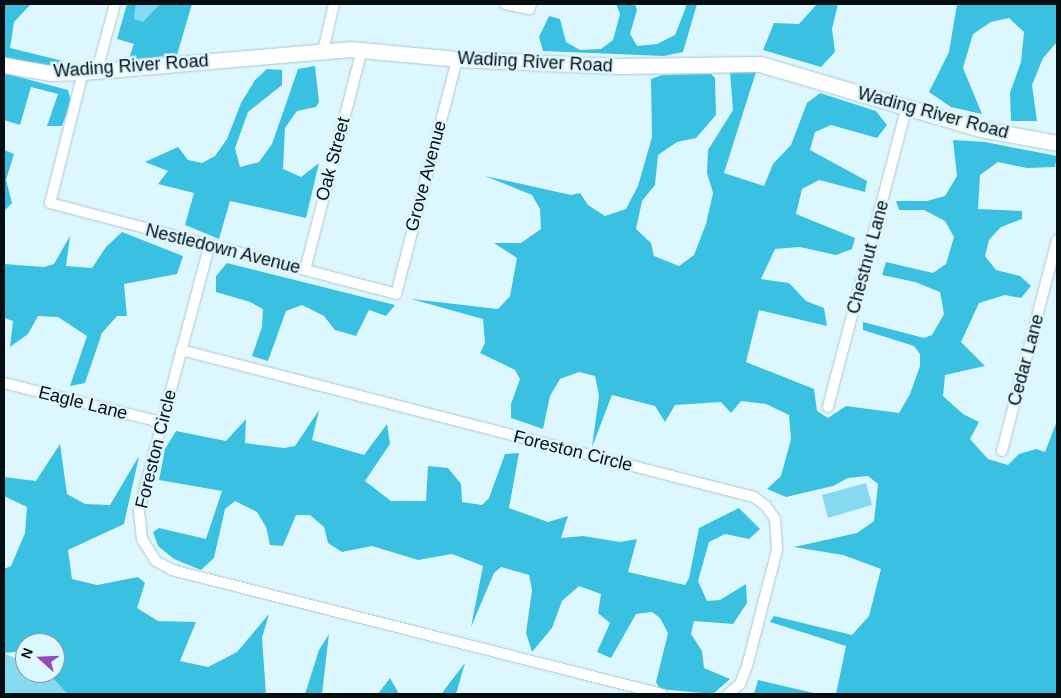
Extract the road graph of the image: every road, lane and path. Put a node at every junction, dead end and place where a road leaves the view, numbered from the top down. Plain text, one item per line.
1 (115, 4) edge
2 (334, 4) edge
3 (505, 4) edge
4 (530, 6) edge
5 (362, 49) junction
6 (323, 52) junction
7 (457, 59) junction
8 (4, 65) edge
9 (90, 72) junction
10 (907, 106) junction
11 (1057, 143) edge
12 (1057, 240) edge
13 (208, 247) junction
14 (305, 270) junction
15 (396, 294) joint
16 (181, 350) junction
17 (4, 383) edge
18 (828, 407) dead end
19 (161, 422) junction
20 (1002, 451) dead end
21 (662, 694) edge
22 (728, 694) edge

1 - 9 street
2 - 6 street
3 - 4 street
5 - 6 main road, Wading River Road
5 - 7 main road, Wading River Road
5 - 14 street, Oak Street
6 - 9 main road, Wading River Road
7 - 10 main road, Wading River Road
7 - 15 street, Grove Avenue
8 - 9 main road, Wading River Road
9 - 13 street, Nestledown Avenue
10 - 11 main road, Wading River Road
10 - 18 street, Chestnut Lane
12 - 20 street, Cedar Lane
13 - 14 street, Nestledown Avenue
13 - 16 street, Foreston Circle
14 - 15 street, Nestledown Avenue
16 - 19 street, Foreston Circle
16 - 22 street, Foreston Circle
17 - 19 street, Eagle Lane
19 - 21 street, Foreston Circle

